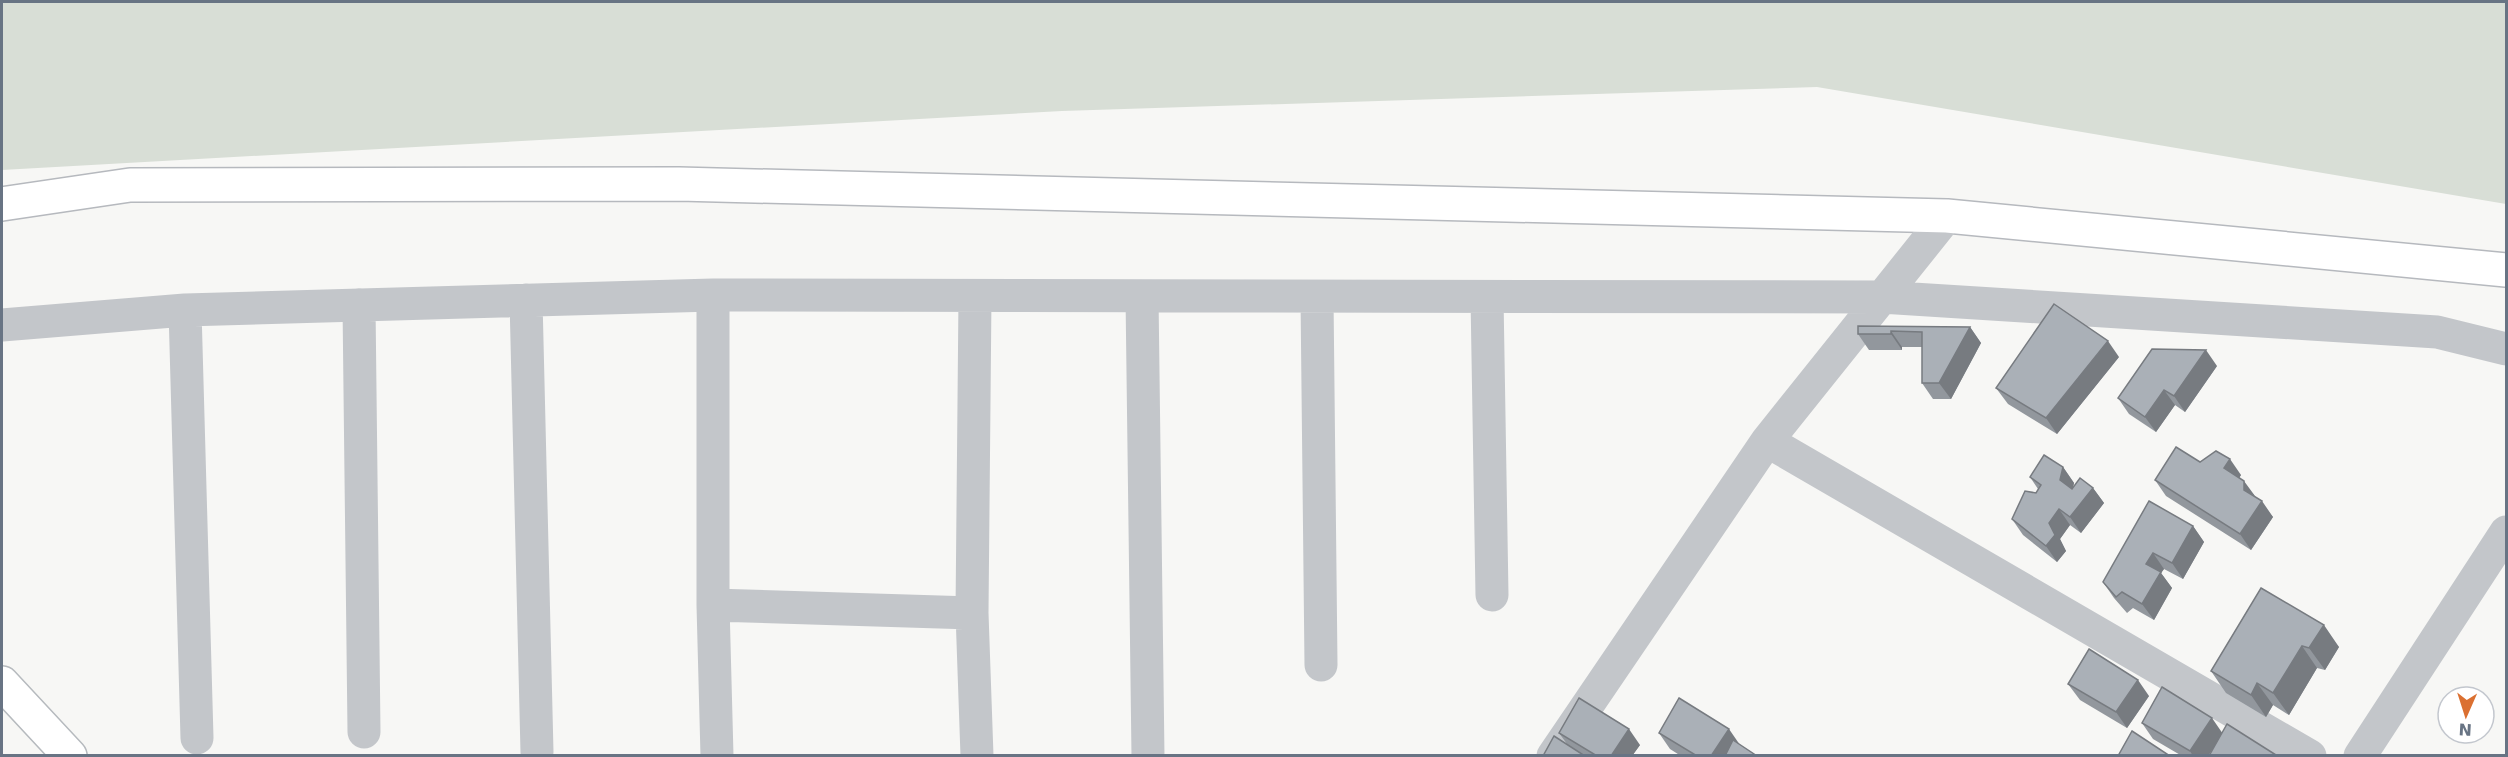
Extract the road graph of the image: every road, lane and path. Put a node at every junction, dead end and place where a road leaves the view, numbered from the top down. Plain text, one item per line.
1 (2, 204) edge
2 (1947, 216) junction
3 (2506, 270) edge
4 (713, 295) junction
5 (975, 296) junction
6 (1142, 296) junction
7 (1317, 297) junction
8 (1487, 297) junction
9 (1881, 297) junction
10 (526, 300) junction
11 (359, 305) junction
12 (185, 310) junction
13 (2, 326) edge
14 (2506, 349) edge
15 (1767, 441) junction
16 (2506, 532) edge
17 (1492, 595) dead end
18 (712, 605) junction
19 (972, 613) junction
20 (1321, 664) dead end
21 (2, 683) edge
22 (364, 732) dead end
23 (197, 738) dead end
24 (537, 752) dead end
25 (70, 756) edge
26 (717, 756) edge
27 (977, 756) edge
28 (1148, 756) edge
29 (1553, 756) edge
30 (2310, 756) edge
31 (2360, 756) edge

1 - 2 main road
2 - 3 main road
2 - 9 street
4 - 5 street
4 - 10 street
4 - 18 street
5 - 6 street
5 - 19 street
6 - 7 street
6 - 28 street
7 - 8 street
7 - 20 street
8 - 9 street
8 - 17 street
9 - 14 street
9 - 15 street
10 - 11 street
10 - 24 street
11 - 12 street
11 - 22 street
12 - 13 street
12 - 23 street
15 - 29 street
15 - 30 street
16 - 31 street
18 - 19 street
18 - 26 street
19 - 27 street
21 - 25 main road

